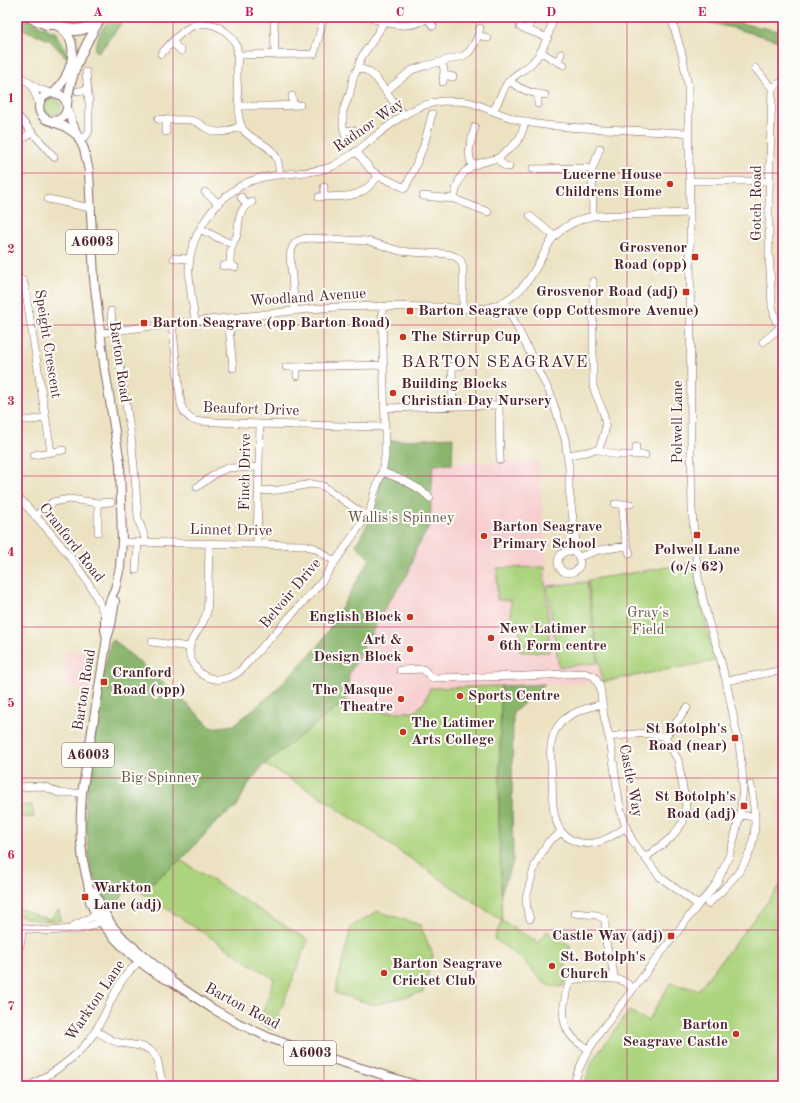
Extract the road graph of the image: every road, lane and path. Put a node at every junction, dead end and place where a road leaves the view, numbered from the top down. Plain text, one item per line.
1 (30, 17) edge
2 (102, 17) edge
3 (274, 17) edge
4 (324, 17) edge
5 (554, 17) edge
6 (671, 17) edge
7 (428, 18) edge
8 (374, 19) dead end
9 (383, 22) junction
10 (54, 23) edge
11 (530, 23) dead end
12 (433, 26) dead end
13 (488, 38) dead end
14 (548, 38) junction
15 (172, 42) junction
16 (181, 51) dead end
17 (542, 52) junction
18 (161, 54) dead end
19 (275, 54) junction
20 (314, 54) junction
21 (561, 54) dead end
22 (238, 55) junction
23 (442, 62) junction
24 (314, 63) dead end
25 (358, 68) junction
26 (755, 68) dead end
27 (86, 72) dead end
28 (17, 76) edge
29 (454, 76) dead end
30 (509, 81) junction
31 (783, 81) edge
32 (31, 84) junction
33 (772, 88) junction
34 (88, 90) junction
35 (78, 91) dead end
36 (386, 91) junction
37 (52, 93) junction
38 (292, 96) dead end
39 (538, 104) dead end
40 (39, 106) junction
41 (239, 106) junction
42 (67, 107) junction
43 (494, 112) junction
44 (17, 115) edge
45 (404, 116) junction
46 (429, 118) dead end
47 (158, 119) dead end
48 (50, 121) junction
49 (166, 121) junction
50 (525, 122) junction
51 (241, 126) junction
52 (353, 130) dead end
53 (475, 131) dead end
54 (31, 132) junction
55 (166, 132) dead end
56 (688, 133) junction
57 (78, 138) junction
58 (17, 144) edge
59 (600, 148) dead end
60 (356, 151) junction
61 (54, 157) dead end
62 (497, 159) junction
63 (472, 166) junction
64 (509, 167) dead end
65 (533, 169) dead end
66 (592, 170) junction
67 (280, 175) junction
68 (378, 176) junction
69 (690, 181) junction
70 (769, 181) junction
71 (324, 187) dead end
72 (405, 188) junction
73 (413, 190) dead end
74 (205, 192) dead end
75 (423, 196) dead end
76 (241, 197) dead end
77 (48, 199) dead end
78 (454, 199) junction
79 (218, 203) junction
80 (91, 208) junction
81 (488, 212) dead end
82 (690, 213) junction
83 (530, 216) dead end
84 (593, 216) junction
85 (200, 229) junction
86 (554, 236) junction
87 (232, 244) junction
88 (174, 258) dead end
89 (190, 259) junction
90 (229, 266) dead end
91 (17, 277) edge
92 (593, 282) dead end
93 (504, 301) junction
94 (382, 306) junction
95 (463, 308) junction
96 (111, 311) dead end
97 (295, 311) junction
98 (228, 318) junction
99 (195, 321) junction
100 (172, 324) junction
101 (782, 327) edge
102 (113, 331) junction
103 (100, 333) junction
104 (762, 342) dead end
105 (117, 346) dead end
106 (384, 365) junction
107 (443, 366) dead end
108 (452, 366) junction
109 (460, 366) dead end
110 (286, 367) dead end
111 (297, 367) junction
112 (233, 368) dead end
113 (296, 376) dead end
114 (499, 397) dead end
115 (499, 405) junction
116 (453, 407) junction
117 (385, 408) junction
118 (45, 418) junction
119 (17, 420) edge
120 (260, 424) junction
121 (385, 427) junction
122 (636, 447) dead end
123 (63, 450) dead end
124 (599, 450) junction
125 (51, 452) junction
126 (34, 455) dead end
127 (498, 455) dead end
128 (567, 455) junction
129 (636, 455) junction
130 (645, 455) dead end
131 (259, 467) junction
132 (382, 472) junction
133 (197, 487) dead end
134 (258, 491) junction
135 (17, 496) edge
136 (430, 498) dead end
137 (111, 502) dead end
138 (98, 503) junction
139 (623, 504) dead end
140 (36, 516) junction
141 (366, 516) junction
142 (98, 532) dead end
143 (122, 542) junction
144 (141, 542) junction
145 (209, 543) junction
146 (257, 544) junction
147 (627, 546) junction
148 (574, 551) junction
149 (630, 554) dead end
150 (579, 557) junction
151 (335, 562) junction
152 (136, 570) dead end
153 (107, 611) junction
154 (152, 642) dead end
155 (190, 647) junction
156 (400, 670) dead end
157 (783, 670) edge
158 (726, 681) junction
159 (602, 704) junction
160 (687, 708) dead end
161 (609, 737) junction
162 (665, 737) junction
163 (751, 785) dead end
164 (17, 787) edge
165 (82, 793) junction
166 (740, 815) junction
167 (755, 817) junction
168 (626, 827) junction
169 (562, 832) junction
170 (644, 858) junction
171 (718, 881) junction
172 (726, 886) junction
173 (708, 904) dead end
174 (698, 905) junction
175 (574, 913) dead end
176 (102, 917) junction
177 (530, 919) dead end
178 (20, 928) edge
179 (17, 954) edge
180 (142, 959) junction
181 (614, 979) junction
182 (633, 989) junction
183 (95, 1030) junction
184 (589, 1049) junction
185 (32, 1085) edge
186 (168, 1086) edge
187 (419, 1086) edge
188 (573, 1086) edge

1 - 10 highway
2 - 10 highway
2 - 42 main road
3 - 19 street
4 - 20 street
5 - 14 street
6 - 56 street, Polwell Lane
7 - 9 street
7 - 12 street
8 - 9 street
9 - 25 street
10 - 37 main road
11 - 14 street
13 - 23 street
14 - 17 street
15 - 16 street
15 - 18 street
15 - 22 street
17 - 21 street
17 - 30 street
19 - 20 street
19 - 22 street
20 - 24 street
22 - 41 street
23 - 29 street
23 - 36 street
25 - 36 street
25 - 52 street
26 - 33 street
27 - 34 street
28 - 32 street
30 - 39 street
30 - 43 street
31 - 33 street
32 - 37 street
32 - 40 street
33 - 70 street, Gotch Road
34 - 35 street
34 - 57 street
36 - 45 street
37 - 40 main road
37 - 42 main road
38 - 41 street
40 - 48 main road
41 - 51 street
42 - 48 main road
42 - 57 main road, Barton Road / A6003
43 - 45 street, Radnor Way
43 - 50 street, Radnor Way
44 - 54 street
45 - 60 street, Radnor Way
46 - 72 street
47 - 49 street
48 - 57 main road
49 - 51 street
49 - 55 street
50 - 56 street, Radnor Way
50 - 62 street
51 - 67 street
53 - 63 street
54 - 58 street
54 - 61 street
56 - 69 street, Polwell Lane
57 - 80 main road, Barton Road / A6003
59 - 66 street
60 - 67 street, Radnor Way
60 - 68 street
62 - 63 street
62 - 64 street
63 - 78 street
65 - 66 street
66 - 84 street
67 - 79 street, Radnor Way
68 - 71 street
68 - 72 street
69 - 70 street
69 - 82 street, Polwell Lane
70 - 101 street, Gotch Road
72 - 73 street
74 - 79 street
75 - 78 street
76 - 87 street
77 - 80 street
78 - 81 street
79 - 85 street, Radnor Way
80 - 103 main road, Barton Road / A6003
82 - 84 street
82 - 158 street, Polwell Lane
83 - 86 street
84 - 86 street
85 - 87 street
85 - 89 street, Radnor Way
86 - 93 street, Woodland Avenue
87 - 90 street
88 - 89 street
89 - 99 street, Radnor Way
91 - 118 street, Speight Crescent
92 - 124 street
93 - 95 street, Woodland Avenue
93 - 128 street
94 - 95 street, Woodland Avenue
94 - 97 street, Woodland Avenue
94 - 106 street, Belvoir Drive
95 - 97 street
96 - 102 street
97 - 98 street, Woodland Avenue
98 - 99 street, Woodland Avenue
98 - 112 street
99 - 100 street, Woodland Avenue
100 - 102 street, Woodland Avenue
100 - 120 street, Beaufort Drive
101 - 104 street
102 - 103 street, Woodland Avenue
103 - 143 main road, Barton Road / A6003
105 - 144 street, Barton Road
106 - 111 street
106 - 117 street, Belvoir Drive
107 - 108 street
108 - 109 street
108 - 116 street
110 - 111 street
111 - 113 street
114 - 115 street
115 - 116 street
115 - 127 street
116 - 117 street
117 - 121 street, Belvoir Drive
118 - 119 street, Speight Crescent
118 - 125 street, Speight Crescent
120 - 121 street, Beaufort Drive
120 - 131 street, Finch Drive
121 - 132 street, Belvoir Drive
122 - 129 street
123 - 125 street
124 - 128 street
124 - 129 street
125 - 126 street
128 - 148 street
129 - 130 street
131 - 133 street
131 - 134 street, Finch Drive
132 - 136 street
132 - 141 street, Belvoir Drive
134 - 141 street
134 - 146 street, Finch Drive
135 - 140 street, Cranford Road
137 - 138 street
138 - 140 street
138 - 142 street
139 - 147 street
140 - 153 street, Cranford Road
141 - 151 street, Belvoir Drive
143 - 144 street, Linnet Drive
143 - 153 main road, Barton Road / A6003
144 - 145 street, Linnet Drive
144 - 152 street, Barton Road
145 - 146 street, Linnet Drive
145 - 155 street
146 - 151 street, Linnet Drive
147 - 149 street
147 - 150 street
148 - 150 street
148 - 150 street
151 - 155 street, Belvoir Drive
153 - 165 main road, Barton Road / A6003
154 - 155 street
156 - 159 street, Castle Way
157 - 158 street
158 - 166 street, Polwell Lane
159 - 161 street, Castle Way
159 - 169 street
160 - 162 street
161 - 162 street
161 - 168 street, Castle Way
162 - 170 street
163 - 167 street
164 - 165 street
165 - 176 main road, Barton Road / A6003
166 - 167 street
166 - 171 street, Polwell Lane
167 - 172 street
168 - 169 street
168 - 170 street, Castle Way
169 - 177 street
170 - 174 street, Castle Way
171 - 172 street
171 - 174 street, Polwell Lane
172 - 173 street
174 - 182 street, Polwell Lane
175 - 181 street
176 - 178 street
176 - 180 main road, Barton Road / A6003
178 - 179 street
180 - 183 street, Warkton Lane
180 - 187 main road, Barton Road / A6003
181 - 182 street
181 - 184 street
182 - 184 street, Polwell Lane
183 - 185 street, Warkton Lane
183 - 186 street
184 - 188 street, Polwell Lane

